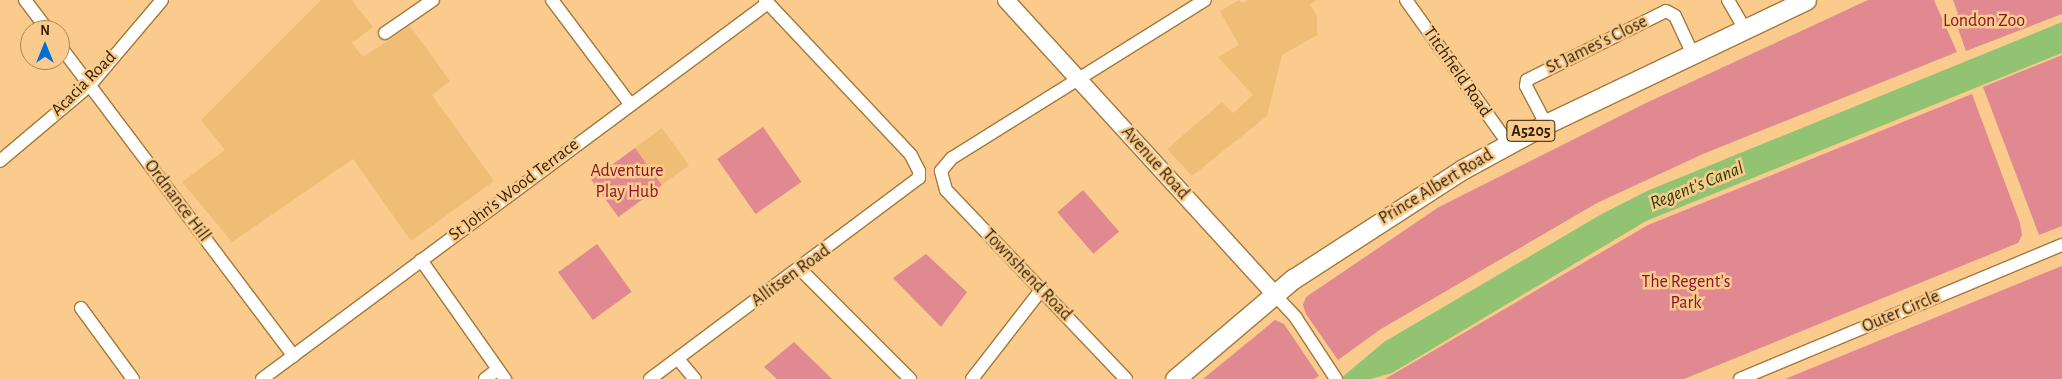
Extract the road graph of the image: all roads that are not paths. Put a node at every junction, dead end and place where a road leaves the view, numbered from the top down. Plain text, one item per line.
1 (25, 0) edge
2 (162, 0) edge
3 (433, 0) edge
4 (552, 0) edge
5 (1006, 0) edge
6 (1205, 0) edge
7 (1406, 0) edge
8 (1728, 0) edge
9 (1806, 0) edge
10 (766, 2) edge
11 (40, 20) edge
12 (1744, 28) junction
13 (385, 33) dead end
14 (1692, 52) junction
15 (70, 59) edge
16 (1078, 78) junction
17 (90, 85) junction
18 (630, 104) junction
19 (1546, 124) junction
20 (1508, 143) junction
21 (0, 161) edge
22 (2062, 246) edge
23 (421, 260) junction
24 (800, 269) junction
25 (1041, 290) junction
26 (1274, 294) junction
27 (82, 308) dead end
28 (294, 356) junction
29 (678, 359) junction
30 (502, 374) edge
31 (133, 379) edge
32 (262, 379) edge
33 (485, 379) edge
34 (650, 379) edge
35 (695, 379) edge
36 (910, 379) edge
37 (972, 379) edge
38 (1126, 379) edge
39 (1175, 379) edge
40 (1336, 379) edge
41 (1740, 379) edge

1 - 11 street
2 - 17 street, Acacia Road
3 - 13 street
4 - 18 street
5 - 16 main road, Avenue Road
6 - 16 street
7 - 20 street, Titchfield Road
8 - 12 street
9 - 12 main road, Prince Albert Road / A5205
10 - 18 street, St John's Wood Terrace
10 - 24 street, Allitsen Road
12 - 14 main road, Prince Albert Road / A5205
14 - 19 main road, Prince Albert Road / A5205
14 - 19 street, St James's Close
15 - 17 street, Ordnance Hill
16 - 25 street, Townshend Road
16 - 26 main road, Avenue Road
17 - 21 street, Acacia Road
17 - 28 street, Ordnance Hill
18 - 23 street, St John's Wood Terrace
19 - 20 main road, Prince Albert Road / A5205
20 - 26 main road, Prince Albert Road / A5205
22 - 41 street, Outer Circle
23 - 28 street, St John's Wood Terrace
23 - 30 street
24 - 29 street, Allitsen Road
24 - 36 street
25 - 37 street
25 - 38 street, Townshend Road
26 - 39 main road, Prince Albert Road / A5205
26 - 40 street, Avenue Road
27 - 31 street
28 - 32 street, St John's Wood Terrace
29 - 34 street, Allitsen Road
29 - 35 street
30 - 33 street

